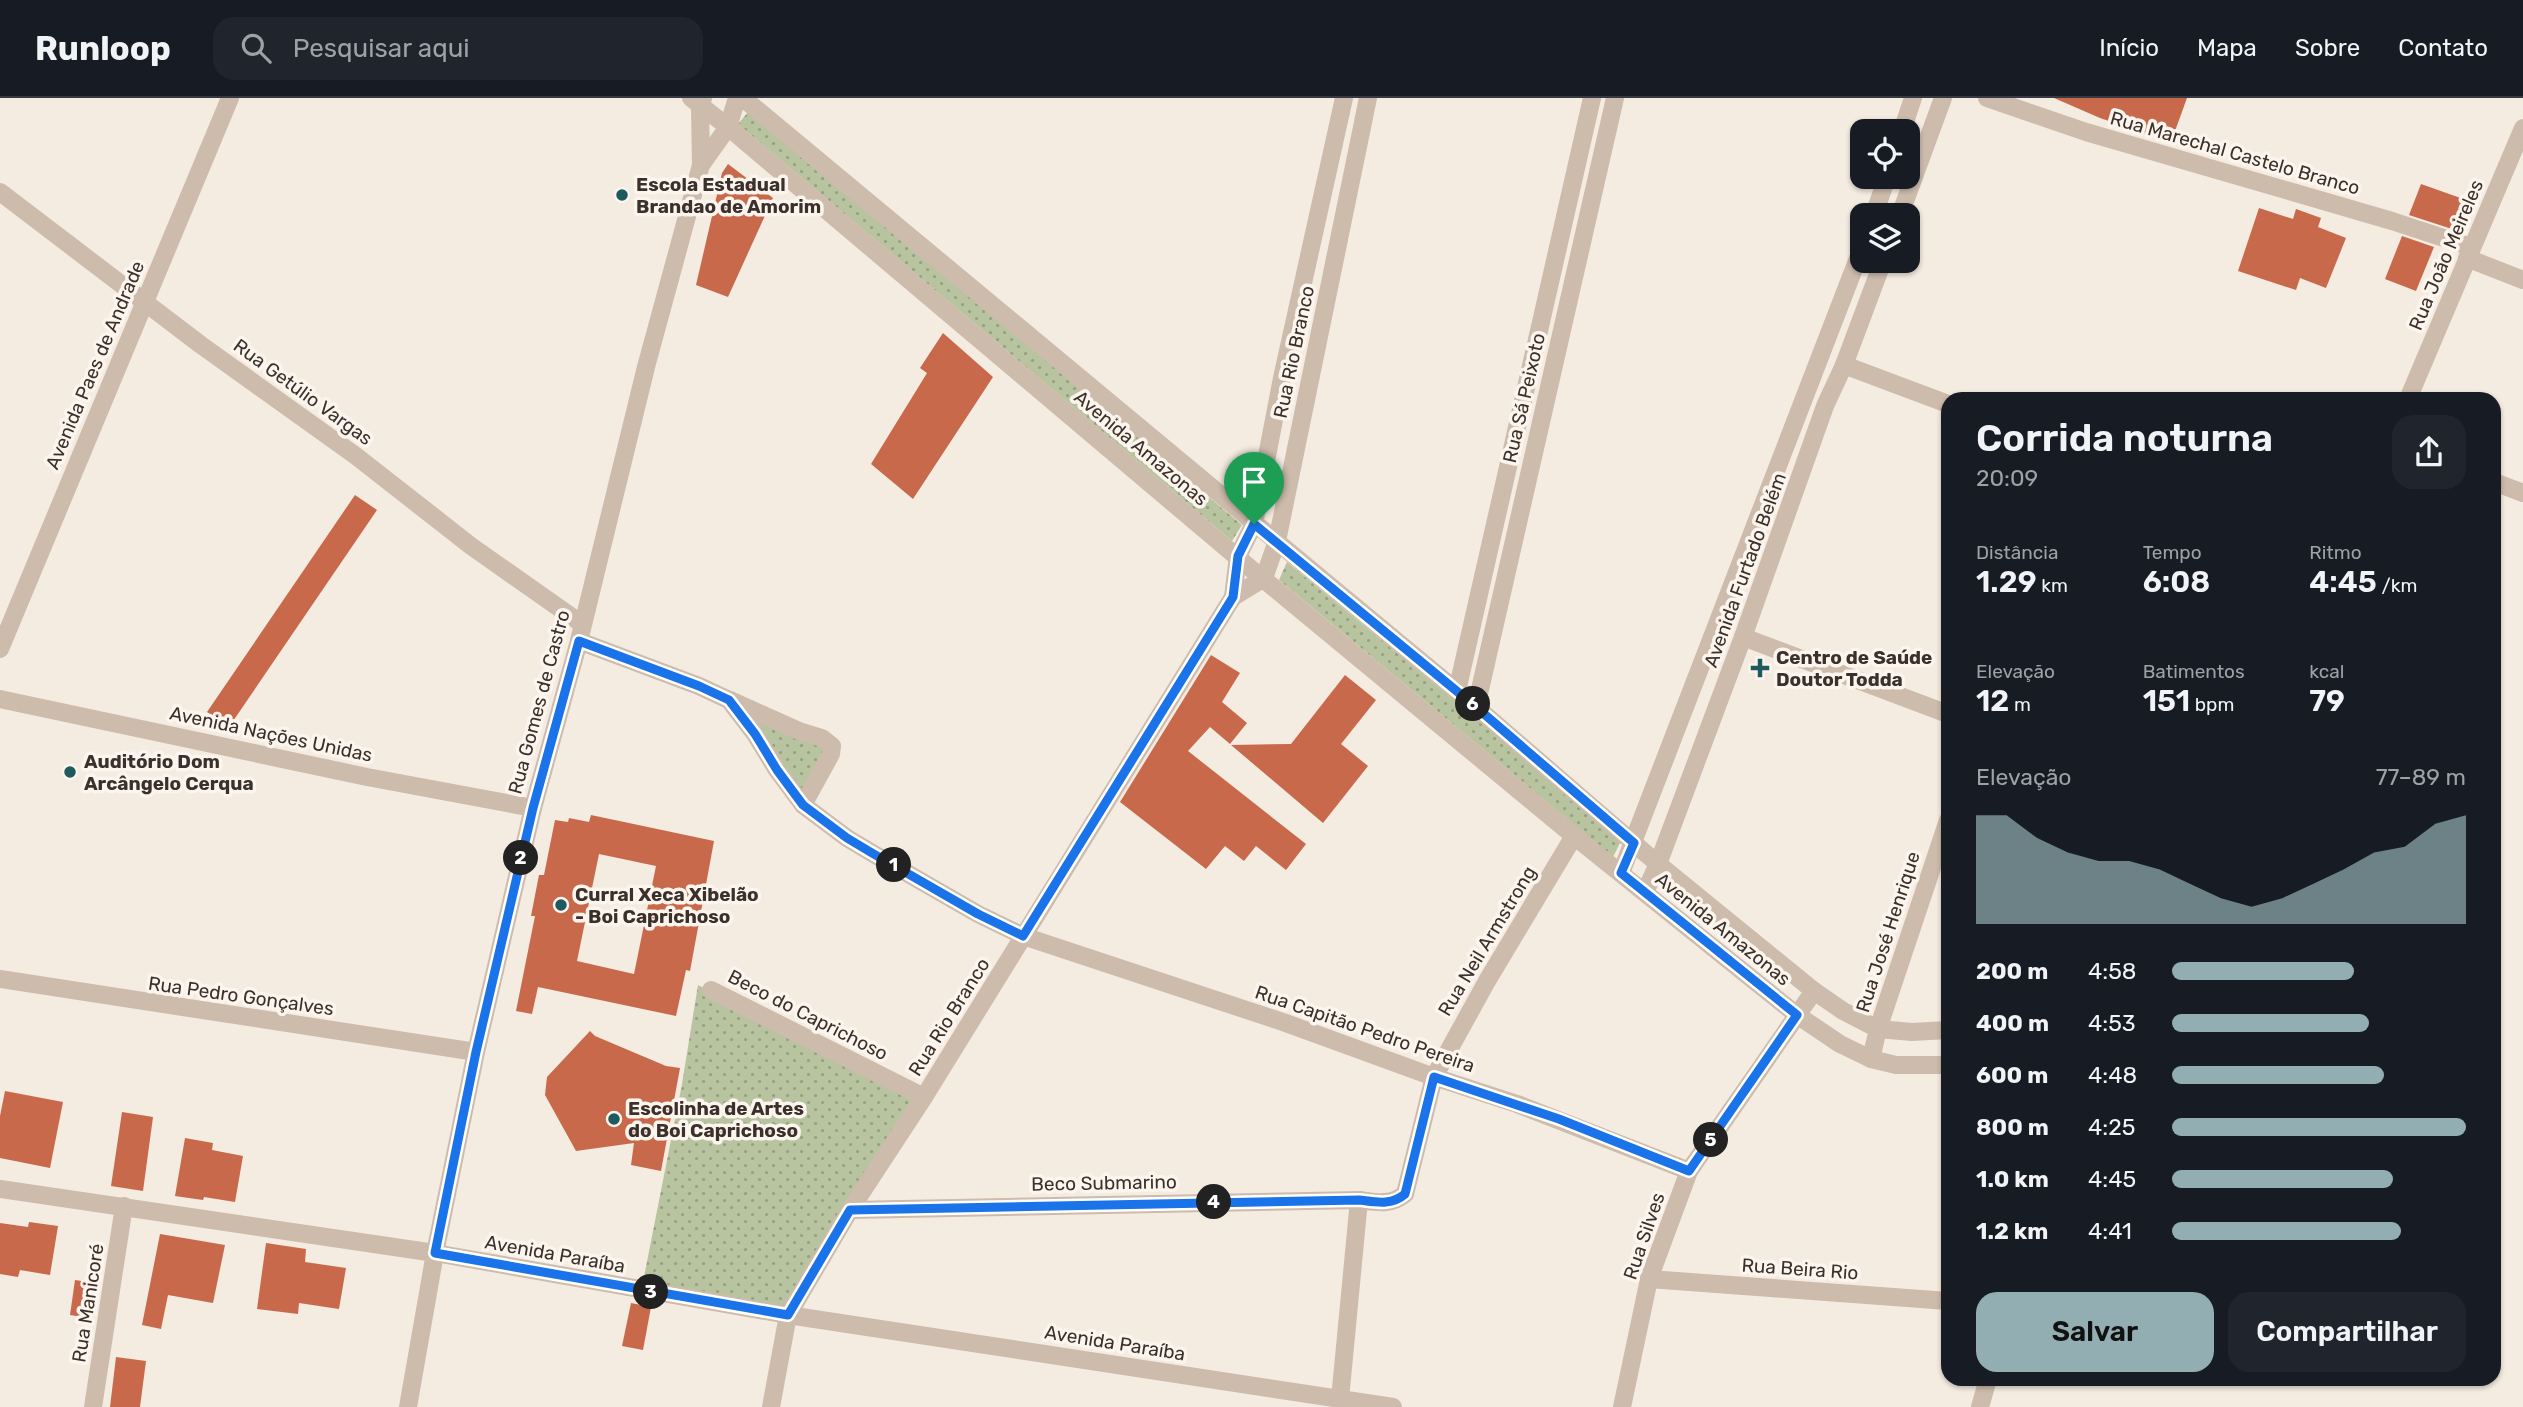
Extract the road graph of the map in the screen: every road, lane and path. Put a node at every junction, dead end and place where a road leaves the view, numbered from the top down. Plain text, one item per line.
1 (230, 98) edge
2 (737, 98) edge
3 (743, 98) edge
4 (1344, 98) edge
5 (1368, 98) edge
6 (1592, 98) edge
7 (1615, 98) edge
8 (1913, 98) edge
9 (1943, 98) edge
10 (1987, 98) edge
11 (698, 101) edge
12 (1906, 119) edge
13 (728, 127) junction
14 (2523, 128) edge
15 (701, 165) junction
16 (0, 192) edge
17 (1904, 203) edge
18 (2469, 253) junction
19 (1852, 273) edge
20 (1878, 273) edge
21 (2523, 280) edge
22 (145, 302) junction
23 (1844, 365) junction
24 (2411, 392) edge
25 (1805, 398) junction
26 (1941, 401) edge
27 (1825, 406) junction
28 (2501, 485) edge
29 (2523, 493) edge
30 (1254, 524) junction
31 (1277, 541) junction
32 (1238, 556) junction
33 (1264, 578) junction
34 (1233, 597) junction
35 (580, 633) junction
36 (1744, 638) junction
37 (0, 649) edge
38 (1457, 691) junction
39 (0, 699) edge
40 (729, 700) junction
41 (1476, 707) junction
42 (1941, 711) edge
43 (803, 805) junction
44 (533, 808) junction
45 (1574, 836) junction
46 (1941, 841) edge
47 (1634, 843) junction
48 (1658, 864) junction
49 (1621, 873) junction
50 (1644, 892) junction
51 (1023, 936) junction
52 (0, 979) edge
53 (711, 990) dead end
54 (1814, 991) junction
55 (1797, 1015) junction
56 (1878, 1029) junction
57 (1941, 1030) edge
58 (476, 1052) junction
59 (1871, 1059) junction
60 (1941, 1065) edge
61 (1434, 1077) junction
62 (924, 1097) junction
63 (1689, 1171) junction
64 (0, 1189) edge
65 (1359, 1200) junction
66 (124, 1206) junction
67 (850, 1210) junction
68 (435, 1253) junction
69 (1650, 1279) junction
70 (1941, 1300) edge
71 (788, 1315) junction
72 (1987, 1386) edge
73 (1340, 1399) junction
74 (1299, 1400) edge
75 (93, 1407) edge
76 (408, 1407) edge
77 (771, 1407) edge
78 (1393, 1407) edge
79 (1622, 1407) edge
80 (1980, 1407) edge

1 - 22 street, Avenida Paes de Andrade
2 - 13 street, Rua Gomes de Castro
3 - 30 street, Avenida Amazonas
4 - 30 street, Rua Rio Branco
5 - 31 street, Rua Rio Branco
6 - 38 street, Rua Sá Peixoto
7 - 41 street, Rua Sá Peixoto
8 - 12 street
9 - 17 street
10 - 18 street, Rua Marechal Castelo Branco
11 - 13 street, Avenida Amazonas
11 - 15 street, Rua Gomes de Castro
13 - 15 street, Rua Gomes de Castro
13 - 32 street, Avenida Amazonas
14 - 18 street, Rua João Meireles
15 - 35 street, Rua Gomes de Castro
16 - 22 street, Rua Getúlio Vargas
18 - 21 street, Rua Marechal Castelo Branco
18 - 24 street, Rua João Meireles
19 - 25 street, Avenida Furtado Belém
20 - 23 street, Avenida Furtado Belém
22 - 35 street, Rua Getúlio Vargas
22 - 37 street, Avenida Paes de Andrade
23 - 26 street
23 - 27 street, Avenida Furtado Belém
25 - 27 street
25 - 47 street, Avenida Furtado Belém
27 - 36 street, Avenida Furtado Belém
28 - 29 street
30 - 31 street, Avenida Amazonas
30 - 32 street, Rua Rio Branco
31 - 33 street, Rua Rio Branco
31 - 38 street, Avenida Amazonas
32 - 33 street, Avenida Amazonas
32 - 34 street, Rua Rio Branco
33 - 34 street, Rua Rio Branco
33 - 45 street, Avenida Amazonas
34 - 51 street, Rua Rio Branco
35 - 40 street, Rua Getúlio Vargas
35 - 44 street, Rua Gomes de Castro
36 - 42 street
36 - 48 street, Avenida Furtado Belém
38 - 41 street, Avenida Amazonas
39 - 44 street, Avenida Nações Unidas
40 - 43 street, Rua Getúlio Vargas
40 - 43 street, Rua Getúlio Vargas
41 - 47 street, Avenida Amazonas
43 - 51 street, Rua Getúlio Vargas
44 - 58 street, Rua Gomes de Castro
45 - 49 street, Avenida Amazonas
45 - 61 street, Rua Neil Armstrong
46 - 56 street, Rua José Henrique
47 - 48 street, Avenida Amazonas
47 - 49 street, Avenida Furtado Belém
48 - 50 street, Avenida Furtado Belém
48 - 54 street, Avenida Amazonas
49 - 50 street, Avenida Amazonas
50 - 55 street, Avenida Amazonas
51 - 61 street, Rua Capitão Pedro Pereira
51 - 62 street, Rua Rio Branco
52 - 58 street, Rua Pedro Gonçalves
53 - 62 street, Beco do Caprichoso
54 - 55 street, Rua Silves
54 - 56 street, Avenida Amazonas
55 - 59 street, Avenida Amazonas
55 - 63 street, Rua Silves
56 - 57 street, Avenida Amazonas
56 - 59 street, Rua José Henrique
58 - 68 street, Rua Gomes de Castro
59 - 60 street, Avenida Amazonas
61 - 63 street, Rua Capitão Pedro Pereira
61 - 65 street, Rua Neil Armstrong
62 - 67 street, Rua Rio Branco
63 - 69 street, Rua Silves
64 - 66 street, Avenida Paraíba
65 - 67 street, Beco Submarino
65 - 73 street
66 - 68 street, Avenida Paraíba
66 - 75 street, Rua Manicoré
67 - 71 street, Rua Rio Branco
68 - 71 street, Avenida Paraíba
68 - 76 street, Rua Gomes de Castro
69 - 70 street, Rua Beira Rio
69 - 79 street, Rua Silves
71 - 74 street, Avenida Paraíba
71 - 77 street
72 - 80 street
73 - 74 street, Avenida Paraíba
73 - 78 street, Avenida Paraíba

